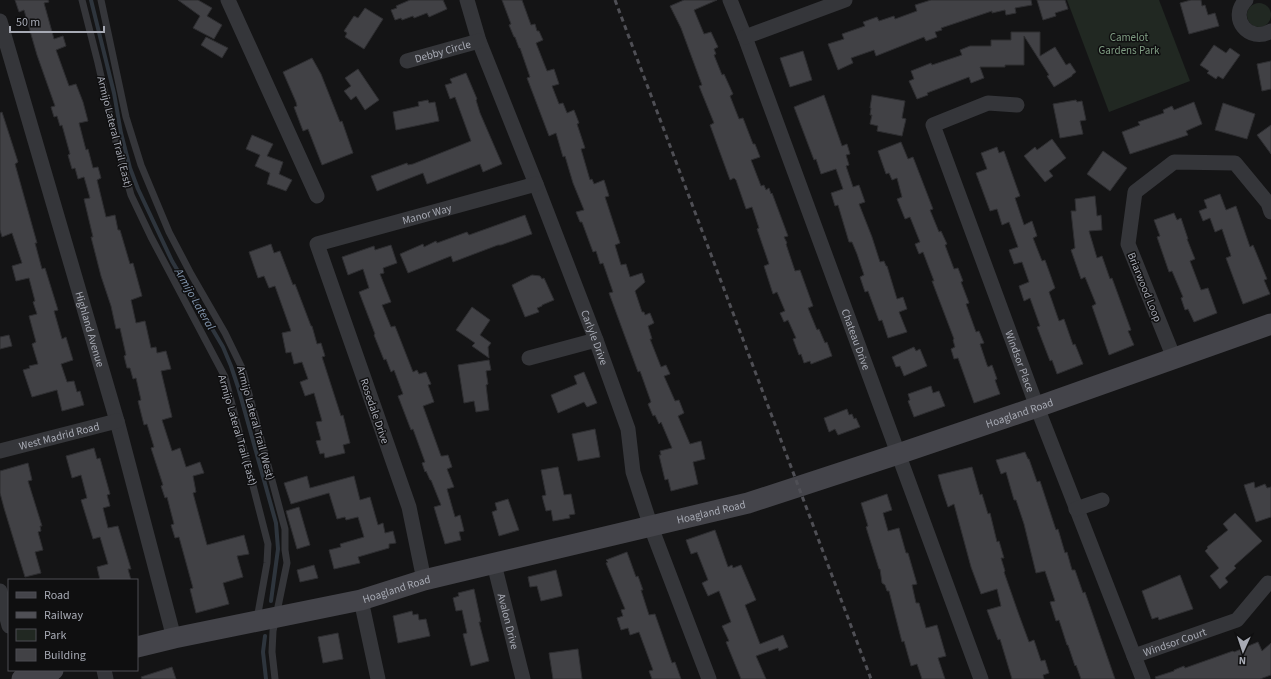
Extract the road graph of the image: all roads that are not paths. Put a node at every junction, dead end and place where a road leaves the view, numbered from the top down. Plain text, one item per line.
1 (82, 0) edge
2 (101, 0) edge
3 (228, 0) edge
4 (467, 0) edge
5 (730, 0) edge
6 (845, 0) edge
7 (1246, 0) edge
8 (0, 21) edge
9 (1271, 31) edge
10 (745, 37) junction
11 (479, 41) junction
12 (407, 61) dead end
13 (1017, 105) dead end
14 (536, 184) junction
15 (316, 196) dead end
16 (1271, 212) edge
17 (317, 244) joint
18 (1271, 324) edge
19 (596, 340) junction
20 (529, 358) dead end
21 (1174, 358) junction
22 (1037, 408) junction
23 (117, 421) junction
24 (0, 451) edge
25 (898, 454) junction
26 (1102, 500) dead end
27 (1076, 508) junction
28 (651, 527) junction
29 (494, 564) junction
30 (424, 580) junction
31 (1268, 583) dead end
32 (0, 591) edge
33 (360, 600) junction
34 (266, 619) junction
35 (8, 622) edge
36 (174, 638) junction
37 (138, 647) edge
38 (1134, 656) junction
39 (50, 671) edge
40 (22, 679) edge
41 (275, 679) edge
42 (378, 679) edge
43 (523, 679) edge
44 (709, 679) edge
45 (981, 679) edge
46 (1143, 679) edge

1 - 34 lane, Armijo Lateral Trail (East)
2 - 34 lane, Armijo Lateral Trail (West)
3 - 15 street
4 - 11 street, Carlyle Drive
5 - 10 street, Chateau Drive
6 - 10 street
7 - 9 street
8 - 23 street, Highland Avenue
10 - 25 street, Chateau Drive
11 - 12 street, Debby Circle
11 - 14 street, Carlyle Drive
13 - 22 street, Windsor Place
14 - 17 street, Manor Way
14 - 19 street, Carlyle Drive
16 - 21 street, Briarwood Loop
17 - 30 street, Rosedale Drive
18 - 21 street, Hoagland Road
19 - 20 street
19 - 28 street, Carlyle Drive
21 - 22 street, Hoagland Road
22 - 25 street, Hoagland Road
22 - 27 street, Windsor Place
23 - 24 street, West Madrid Road
23 - 36 street, Highland Avenue
25 - 28 street, Hoagland Road
25 - 45 street, Chateau Drive
26 - 27 street
27 - 38 street, Windsor Place
28 - 29 street, Hoagland Road
28 - 44 street, Carlyle Drive
29 - 30 street, Hoagland Road
29 - 43 street, Avalon Drive
30 - 33 street, Hoagland Road
31 - 38 street, Windsor Court
32 - 35 street
33 - 34 street, Hoagland Road
33 - 42 street
34 - 36 street, Hoagland Road
34 - 41 lane, Armijo Lateral Trail (West)
36 - 37 street, Hoagland Road
38 - 46 street, Windsor Place
39 - 40 street

